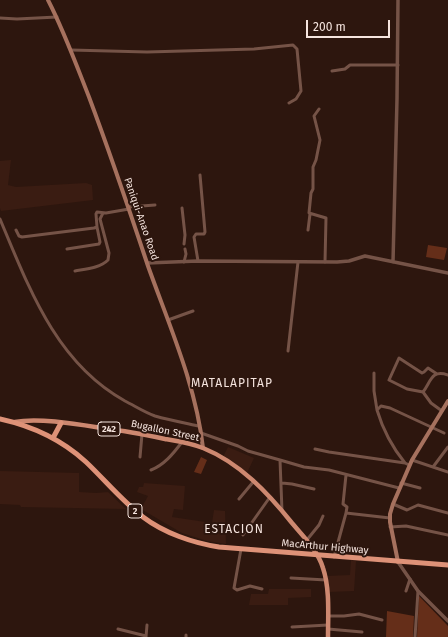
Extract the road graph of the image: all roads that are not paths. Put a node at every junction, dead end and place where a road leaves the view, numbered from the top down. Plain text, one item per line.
1 (48, 0) edge
2 (398, 0) edge
3 (57, 17) junction
4 (0, 18) edge
5 (71, 50) junction
6 (398, 65) junction
7 (332, 71) dead end
8 (289, 103) dead end
9 (319, 109) dead end
10 (200, 175) dead end
11 (154, 205) dead end
12 (129, 208) junction
13 (182, 208) dead end
14 (103, 213) junction
15 (310, 214) junction
16 (0, 219) edge
17 (97, 227) junction
18 (16, 230) dead end
19 (308, 230) dead end
20 (67, 249) dead end
21 (184, 262) junction
22 (198, 262) junction
23 (298, 262) junction
24 (324, 262) junction
25 (393, 262) junction
26 (147, 263) junction
27 (75, 271) dead end
28 (448, 273) edge
29 (193, 312) dead end
30 (168, 320) junction
31 (288, 351) dead end
32 (374, 373) dead end
33 (447, 373) edge
34 (437, 374) junction
35 (423, 392) junction
36 (448, 400) edge
37 (377, 410) junction
38 (442, 410) junction
39 (0, 419) edge
40 (15, 422) junction
41 (61, 423) junction
42 (199, 426) junction
43 (432, 427) junction
44 (201, 433) junction
45 (444, 433) dead end
46 (142, 434) junction
47 (53, 438) junction
48 (182, 442) junction
49 (448, 447) edge
50 (203, 448) junction
51 (315, 449) dead end
52 (446, 452) edge
53 (140, 457) dead end
54 (280, 460) junction
55 (412, 460) junction
56 (407, 464) junction
57 (433, 467) junction
58 (151, 470) dead end
59 (448, 472) edge
60 (346, 475) junction
61 (254, 481) junction
62 (282, 483) junction
63 (401, 483) junction
64 (399, 488) junction
65 (420, 488) dead end
66 (314, 490) dead end
67 (270, 497) junction
68 (239, 499) dead end
69 (393, 504) junction
70 (282, 511) junction
71 (346, 513) junction
72 (448, 513) edge
73 (323, 516) dead end
74 (390, 518) junction
75 (390, 527) junction
76 (243, 535) dead end
77 (448, 535) edge
78 (306, 541) junction
79 (241, 549) junction
80 (316, 555) junction
81 (334, 557) junction
82 (398, 562) junction
83 (448, 565) edge
84 (291, 578) dead end
85 (410, 579) junction
86 (326, 580) junction
87 (262, 589) dead end
88 (406, 591) dead end
89 (418, 591) junction
90 (328, 616) junction
91 (382, 620) dead end
92 (448, 621) edge
93 (147, 625) dead end
94 (292, 627) dead end
95 (328, 627) junction
96 (118, 629) dead end
97 (362, 632) dead end
98 (146, 637) edge
99 (328, 637) edge
100 (416, 637) edge

1 - 3 main road, Paniqui-Anao Road
2 - 6 street
3 - 4 street
3 - 5 main road, Paniqui-Anao Road
5 - 8 street
5 - 12 main road, Paniqui-Anao Road
6 - 7 street
6 - 25 street
9 - 15 street
10 - 22 street
11 - 12 street
12 - 14 street
12 - 26 main road, Paniqui-Anao Road
13 - 21 street
14 - 17 street
14 - 27 street
15 - 19 street
15 - 24 street
16 - 42 street
17 - 18 street
17 - 20 street
21 - 22 street
21 - 26 street
22 - 23 street
23 - 24 street
23 - 31 street
24 - 25 street
25 - 28 street
26 - 30 main road, Paniqui-Anao Road
29 - 30 street
30 - 42 main road, Paniqui-Anao Road
32 - 37 street
33 - 34 street
34 - 35 street
34 - 35 street
35 - 38 street
36 - 38 main road
37 - 43 street
37 - 56 street
38 - 43 main road
39 - 40 highway, MacArthur Highway / 2
40 - 41 main road, Bugallon Street / 242
40 - 47 highway, MacArthur Highway / 2
41 - 46 main road, Bugallon Street / 242
41 - 47 highway
42 - 44 main road, Paniqui-Anao Road
43 - 45 street
43 - 55 main road
44 - 50 main road, Paniqui-Anao Road
44 - 54 street
46 - 48 main road, Bugallon Street / 242
46 - 53 street
47 - 79 highway, MacArthur Highway / 2
48 - 50 main road, Bugallon Street / 242
48 - 58 street
49 - 52 street
50 - 61 main road, Bugallon Street / 242
51 - 56 street
52 - 57 street
54 - 60 street
54 - 62 street
55 - 56 main road
55 - 57 street
56 - 63 main road
57 - 59 street
60 - 64 street
60 - 71 street
61 - 67 main road, Bugallon Street / 242
61 - 68 street
62 - 66 street
62 - 70 street
63 - 64 main road
63 - 65 street
64 - 69 main road
67 - 70 main road, Bugallon Street / 242
67 - 76 street
69 - 72 street
69 - 74 main road
70 - 78 main road, Bugallon Street / 242
71 - 74 street
71 - 81 street
73 - 78 street
74 - 75 main road
75 - 77 street
75 - 82 main road
78 - 80 main road, Bugallon Street / 242
79 - 80 highway, MacArthur Highway / 2
79 - 87 street
80 - 81 highway, MacArthur Highway / 2
80 - 86 main road, 242
81 - 82 highway, MacArthur Highway / 2
82 - 83 highway, MacArthur Highway / 2
82 - 85 street
84 - 86 street
85 - 88 street
85 - 89 street
86 - 90 main road, 242
89 - 92 street
89 - 100 street
90 - 91 street
90 - 95 main road, 242
93 - 98 street
94 - 95 street
95 - 97 street
95 - 99 main road, 242
96 - 98 street

